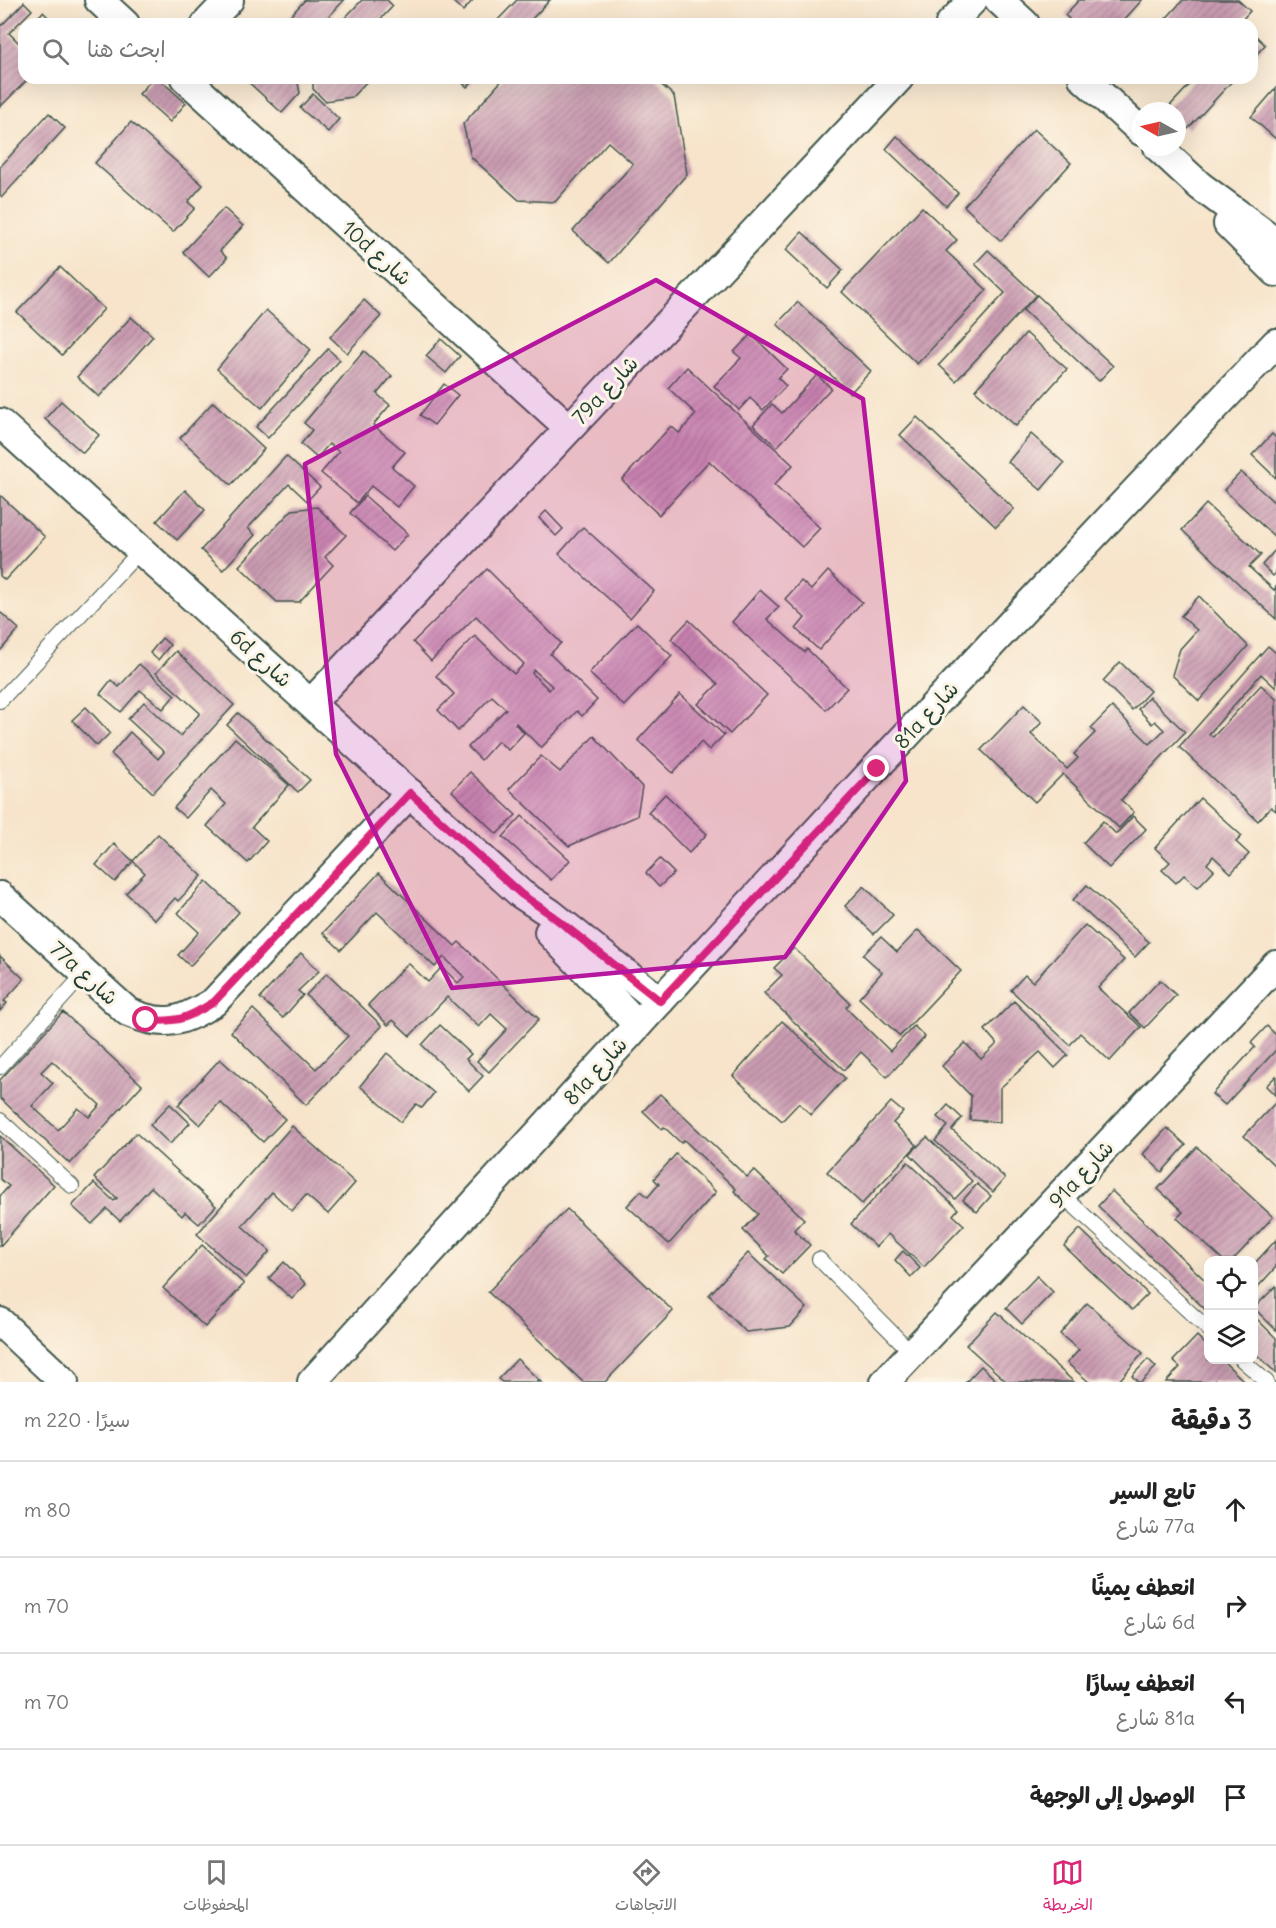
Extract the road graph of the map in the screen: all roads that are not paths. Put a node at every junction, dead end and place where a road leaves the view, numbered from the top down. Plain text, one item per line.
1 (99, 0) edge
2 (229, 0) edge
3 (973, 0) edge
4 (999, 0) edge
5 (118, 18) edge
6 (212, 18) edge
7 (956, 18) edge
8 (1018, 18) edge
9 (192, 84) edge
10 (894, 84) edge
11 (1090, 84) edge
12 (1132, 123) edge
13 (1168, 156) edge
14 (1200, 186) junction
15 (1276, 242) edge
16 (1276, 272) edge
17 (1276, 343) edge
18 (0, 423) edge
19 (569, 428) junction
20 (141, 550) junction
21 (0, 700) edge
22 (311, 704) junction
23 (410, 793) junction
24 (521, 894) junction
25 (0, 896) edge
26 (1276, 965) edge
27 (84, 974) junction
28 (660, 1001) junction
29 (638, 1025) junction
30 (0, 1067) edge
31 (0, 1120) edge
32 (72, 1186) dead end
33 (1061, 1194) junction
34 (819, 1259) dead end
35 (0, 1322) edge
36 (1204, 1324) edge
37 (912, 1353) junction
38 (1247, 1364) edge
39 (64, 1382) edge
40 (312, 1382) edge
41 (885, 1382) edge
42 (1267, 1382) edge

1 - 5 street
2 - 6 street
3 - 7 street
4 - 8 street
9 - 19 street, 10d شارع
10 - 19 street, 79a شارع
11 - 12 street
13 - 14 street
14 - 15 street
14 - 16 street
17 - 28 street, 81a شارع
18 - 20 street, 6d شارع
19 - 22 street, 79a شارع
20 - 21 lane
20 - 22 street, 6d شارع
22 - 23 street, 6d شارع
23 - 24 street, 6d شارع
23 - 27 street, 77a شارع
24 - 28 street, 6d شارع
24 - 29 street, 6d شارع
25 - 27 street, 77a شارع
26 - 33 street, 91a شارع
27 - 30 lane
28 - 29 street, 81a شارع
29 - 40 street, 81a شارع
31 - 32 lane
33 - 36 lane
33 - 37 street, 91a شارع
34 - 37 lane
35 - 39 street
37 - 41 street, 91a شارع
38 - 42 lane

